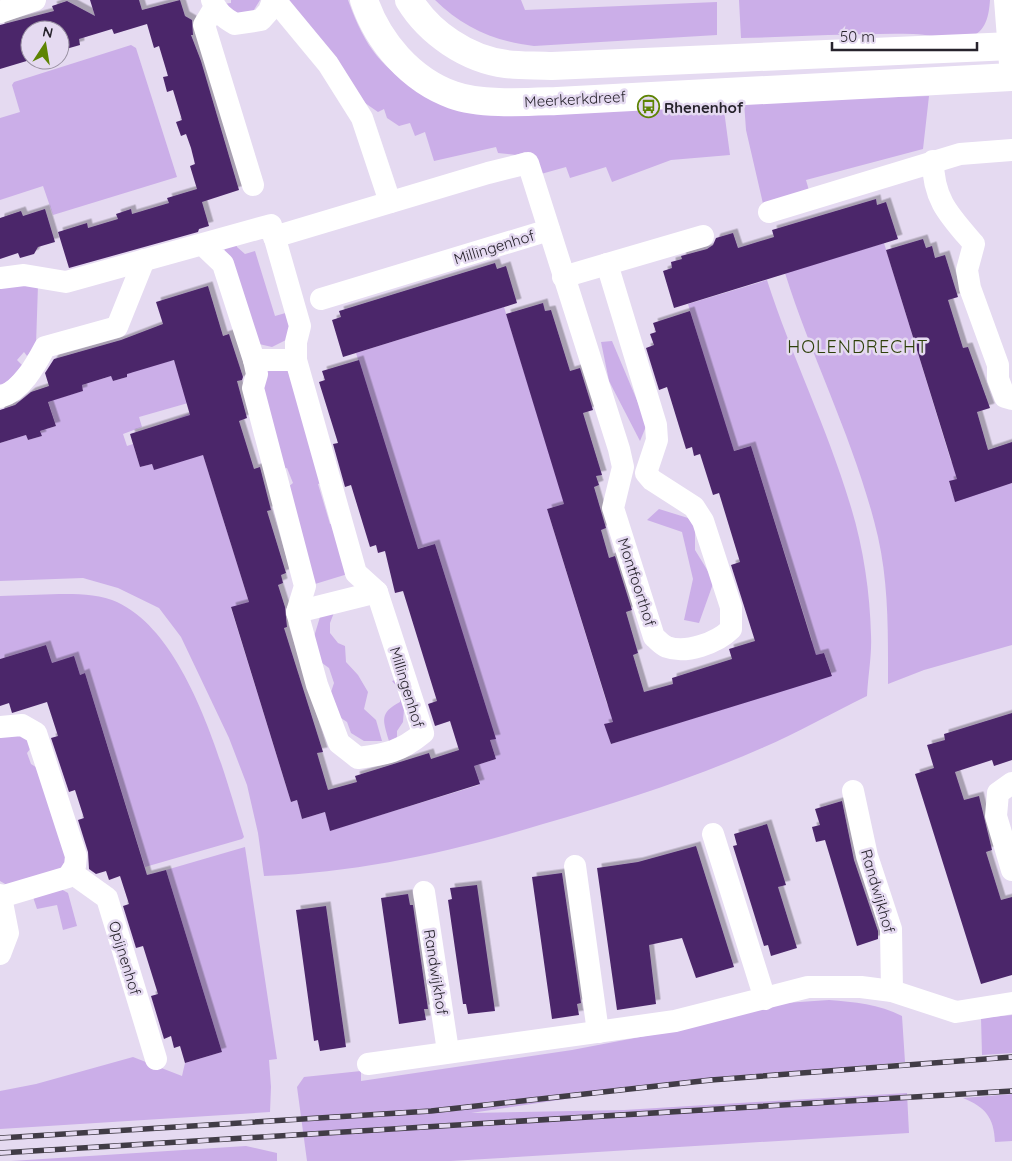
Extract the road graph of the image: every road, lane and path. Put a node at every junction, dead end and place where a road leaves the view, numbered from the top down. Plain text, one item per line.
1 (35, 0) edge
2 (274, 0) edge
3 (364, 0) edge
4 (409, 0) edge
5 (1005, 0) edge
6 (214, 4) edge
7 (0, 12) edge
8 (1010, 46) edge
9 (1012, 77) edge
10 (1012, 150) edge
11 (933, 161) junction
12 (253, 185) dead end
13 (390, 202) junction
14 (769, 212) dead end
15 (548, 230) junction
16 (703, 236) dead end
17 (274, 237) junction
18 (203, 245) junction
19 (144, 260) junction
20 (607, 264) junction
21 (563, 277) junction
22 (0, 278) edge
23 (321, 300) dead end
24 (254, 360) junction
25 (296, 360) junction
26 (0, 397) edge
27 (1012, 399) edge
28 (377, 592) junction
29 (297, 612) junction
30 (0, 728) edge
31 (1012, 783) edge
32 (853, 791) dead end
33 (713, 834) dead end
34 (575, 866) dead end
35 (1012, 870) edge
36 (72, 873) junction
37 (424, 892) dead end
38 (0, 896) edge
39 (0, 954) edge
40 (901, 995) junction
41 (765, 999) junction
42 (1012, 1003) edge
43 (598, 1032) junction
44 (448, 1051) junction
45 (156, 1059) dead end
46 (368, 1064) dead end

1 - 7 street
2 - 6 street
2 - 13 street
3 - 9 main road, Meerkerkdreef
4 - 8 main road
5 - 8 street
6 - 12 street
8 - 9 street
10 - 11 street
11 - 14 street
11 - 27 street
13 - 15 street, Millingenhof
13 - 17 street, Millingenhof
15 - 21 street, Montfoorthof
15 - 23 street, Millingenhof
16 - 20 street
17 - 18 street
17 - 25 street
18 - 19 street
18 - 24 street
19 - 22 street
19 - 26 street
20 - 21 street
20 - 21 street, Montfoorthof
24 - 25 street
24 - 29 street
25 - 28 street
28 - 29 street
28 - 29 street, Millingenhof
30 - 36 street
31 - 35 street
32 - 40 street, Randwijkhof
33 - 41 street
34 - 43 street
36 - 38 street
36 - 45 street, Opijnenhof
37 - 44 street, Randwijkhof
38 - 39 street
40 - 41 street
40 - 42 street
41 - 43 street
43 - 44 street
44 - 46 street

